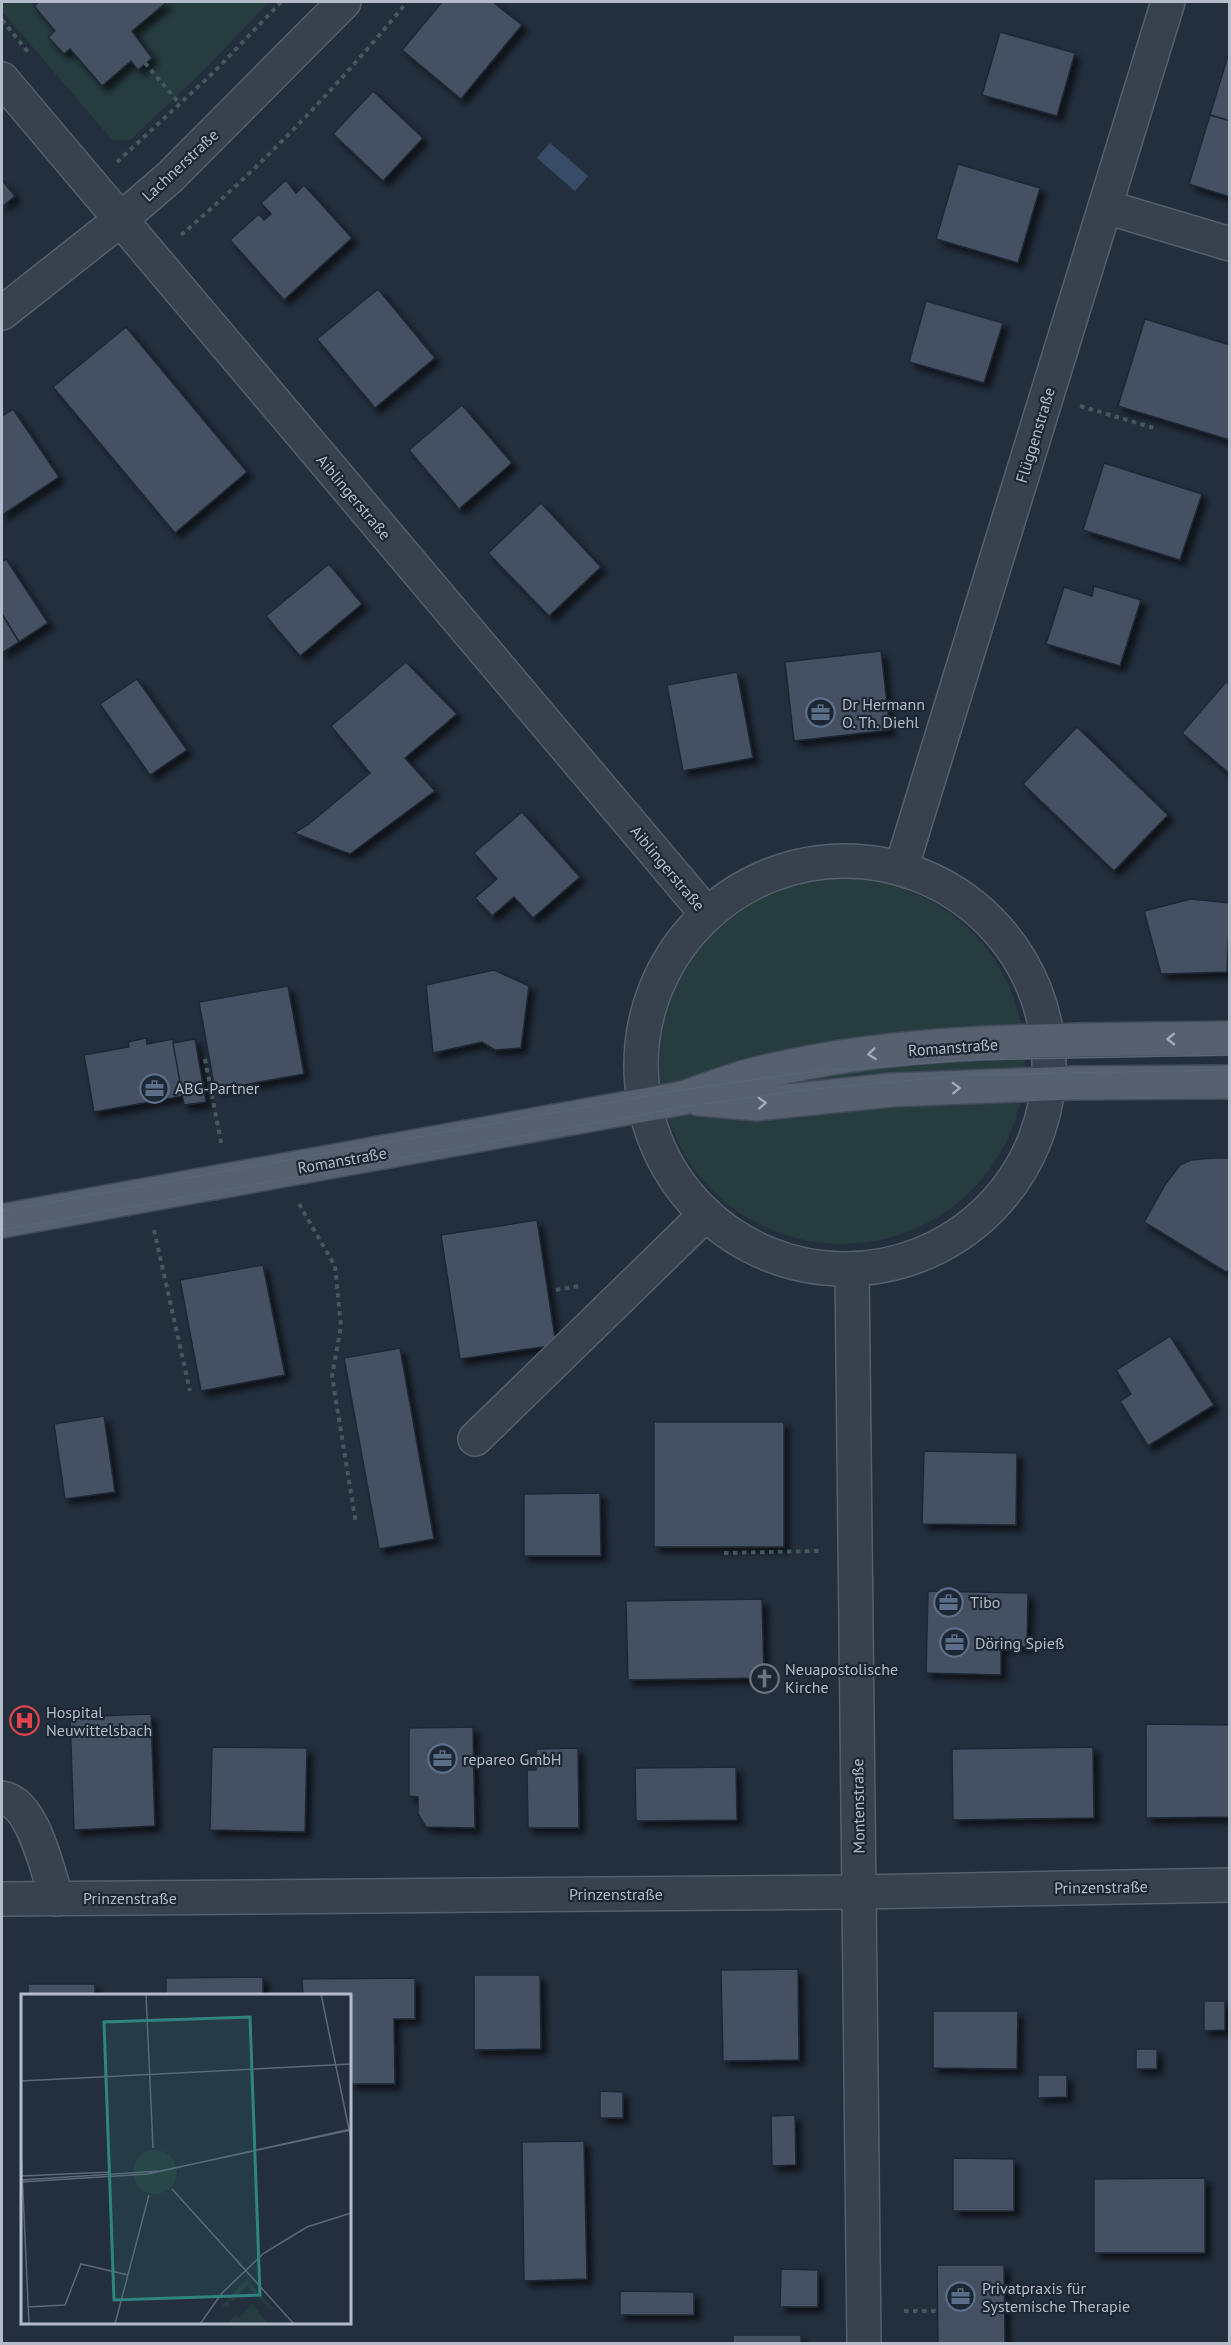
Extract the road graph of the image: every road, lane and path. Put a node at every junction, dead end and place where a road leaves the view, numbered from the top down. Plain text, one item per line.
1 (281, 2) edge
2 (344, 2) edge
3 (407, 2) edge
4 (1168, 2) edge
5 (145, 63) dead end
6 (2, 79) edge
7 (180, 104) junction
8 (96, 191) junction
9 (1106, 207) junction
10 (120, 220) junction
11 (1230, 244) edge
12 (152, 259) junction
13 (2, 313) edge
14 (1047, 396) junction
15 (1154, 428) dead end
16 (901, 869) junction
17 (707, 914) junction
18 (1230, 1038) edge
19 (1048, 1042) junction
20 (205, 1059) dead end
21 (1230, 1082) edge
22 (1048, 1084) junction
23 (683, 1098) junction
24 (644, 1105) junction
25 (293, 1168) junction
26 (228, 1180) junction
27 (146, 1196) junction
28 (310, 1201) dead end
29 (299, 1203) junction
30 (288, 1205) dead end
31 (706, 1214) junction
32 (2, 1221) edge
33 (165, 1228) dead end
34 (154, 1230) junction
35 (142, 1233) dead end
36 (852, 1269) junction
37 (190, 1390) dead end
38 (475, 1439) dead end
39 (356, 1524) dead end
40 (855, 1550) junction
41 (724, 1553) dead end
42 (2, 1798) edge
43 (1230, 1885) edge
44 (859, 1892) junction
45 (2, 1899) edge
46 (57, 1899) junction
47 (904, 2311) dead end
48 (937, 2311) dead end
49 (864, 2343) edge

1 - 7 path
2 - 10 street, Lachnerstraße
3 - 12 path
4 - 9 street, Flüggenstraße
5 - 7 path
6 - 8 street, Aiblingerstraße
7 - 8 path
8 - 10 street, Aiblingerstraße
9 - 11 street
9 - 14 street, Flüggenstraße
10 - 12 street, Aiblingerstraße
10 - 13 street, Lachnerstraße
12 - 17 street, Aiblingerstraße
14 - 15 path
14 - 16 street, Flüggenstraße
16 - 17 street
16 - 19 street
17 - 24 street
18 -> 19 main road, Romanstraße
19 - 22 street
19 -> 23 main road, Romanstraße
20 - 26 path
21 - 22 main road, Romanstraße
23 -> 22 main road, Romanstraße
22 - 36 street
23 - 24 main road, Romanstraße
24 - 25 main road, Romanstraße
24 - 31 street
25 - 26 main road, Romanstraße
25 - 29 path
26 - 27 main road, Romanstraße
27 - 32 main road, Romanstraße
27 - 34 path
28 - 29 path
29 - 30 path
29 - 39 path
31 - 36 street
31 - 38 street
33 - 34 path
34 - 35 path
34 - 37 path
36 - 40 street, Montenstraße
40 - 41 path
40 - 44 street, Montenstraße
42 - 46 street
43 - 44 street, Prinzenstraße
44 - 46 street, Prinzenstraße
44 - 49 street, Montenstraße
45 - 46 street, Prinzenstraße
47 - 48 path

